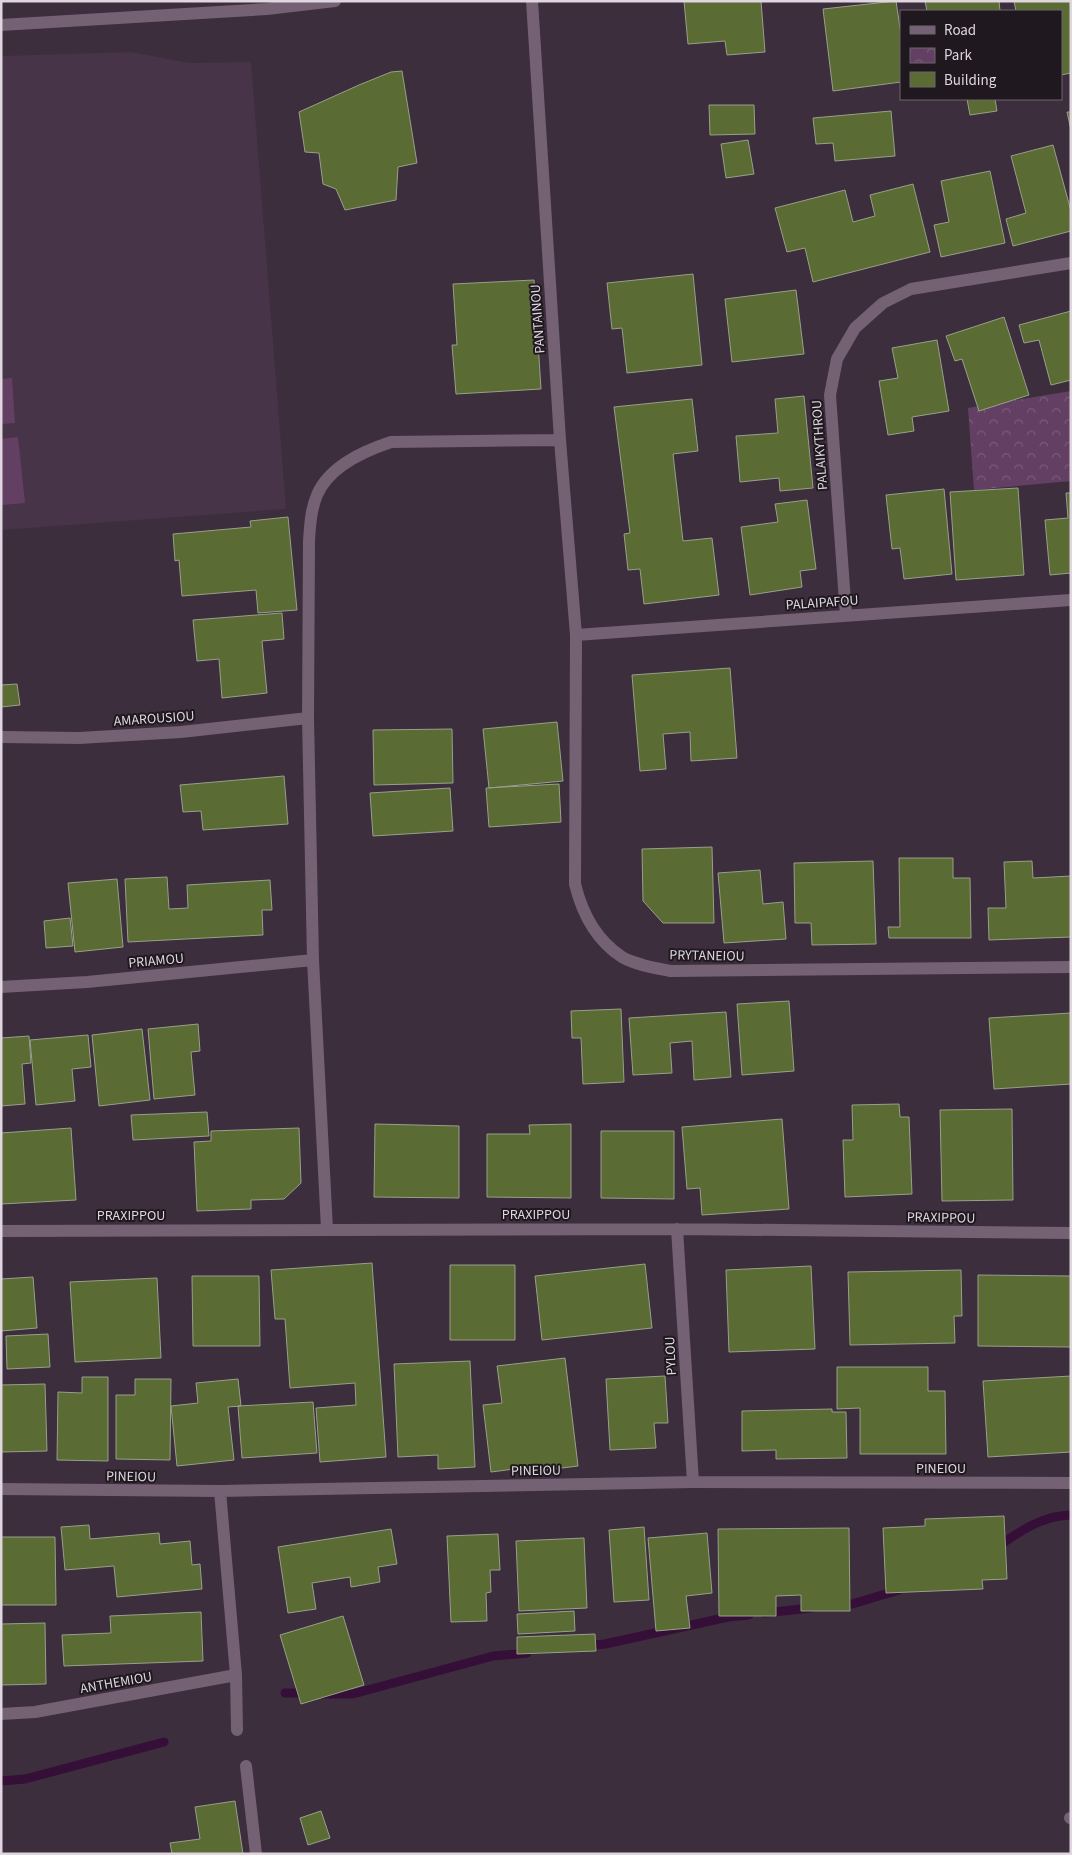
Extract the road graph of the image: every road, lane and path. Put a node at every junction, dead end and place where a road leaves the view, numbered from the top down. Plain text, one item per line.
1 (335, 1) edge
2 (532, 1) edge
3 (1, 25) edge
4 (1071, 263) edge
5 (560, 440) junction
6 (1071, 600) edge
7 (846, 615) junction
8 (576, 635) junction
9 (308, 718) junction
10 (1, 737) edge
11 (313, 960) junction
12 (1071, 967) edge
13 (1, 987) edge
14 (327, 1229) junction
15 (677, 1229) junction
16 (1, 1232) edge
17 (1071, 1233) edge
18 (693, 1482) junction
19 (1071, 1483) edge
20 (1, 1489) edge
21 (220, 1492) junction
22 (236, 1675) junction
23 (1, 1714) edge
24 (237, 1730) dead end
25 (246, 1766) dead end
26 (256, 1854) edge

1 - 3 street
2 - 5 street, PANTAINOU
4 - 7 street, PALAIKYTHROU
5 - 8 street, PANTAINOU
5 - 9 street
6 - 7 street, PALAIPAFOU
7 - 8 street, PALAIPAFOU
8 - 12 street, PRYTANEIOU
9 - 10 street, AMAROUSIOU
9 - 11 street
11 - 13 street, PRIAMOU
11 - 14 street
14 - 15 street, PRAXIPPOU
14 - 16 street, PRAXIPPOU
15 - 17 street, PRAXIPPOU
15 - 18 street, PYLOU
18 - 19 street, PINEIOU
18 - 21 street, PINEIOU
20 - 21 street, PINEIOU
21 - 22 street
22 - 23 street, ANTHEMIOU
22 - 24 street
25 - 26 street

